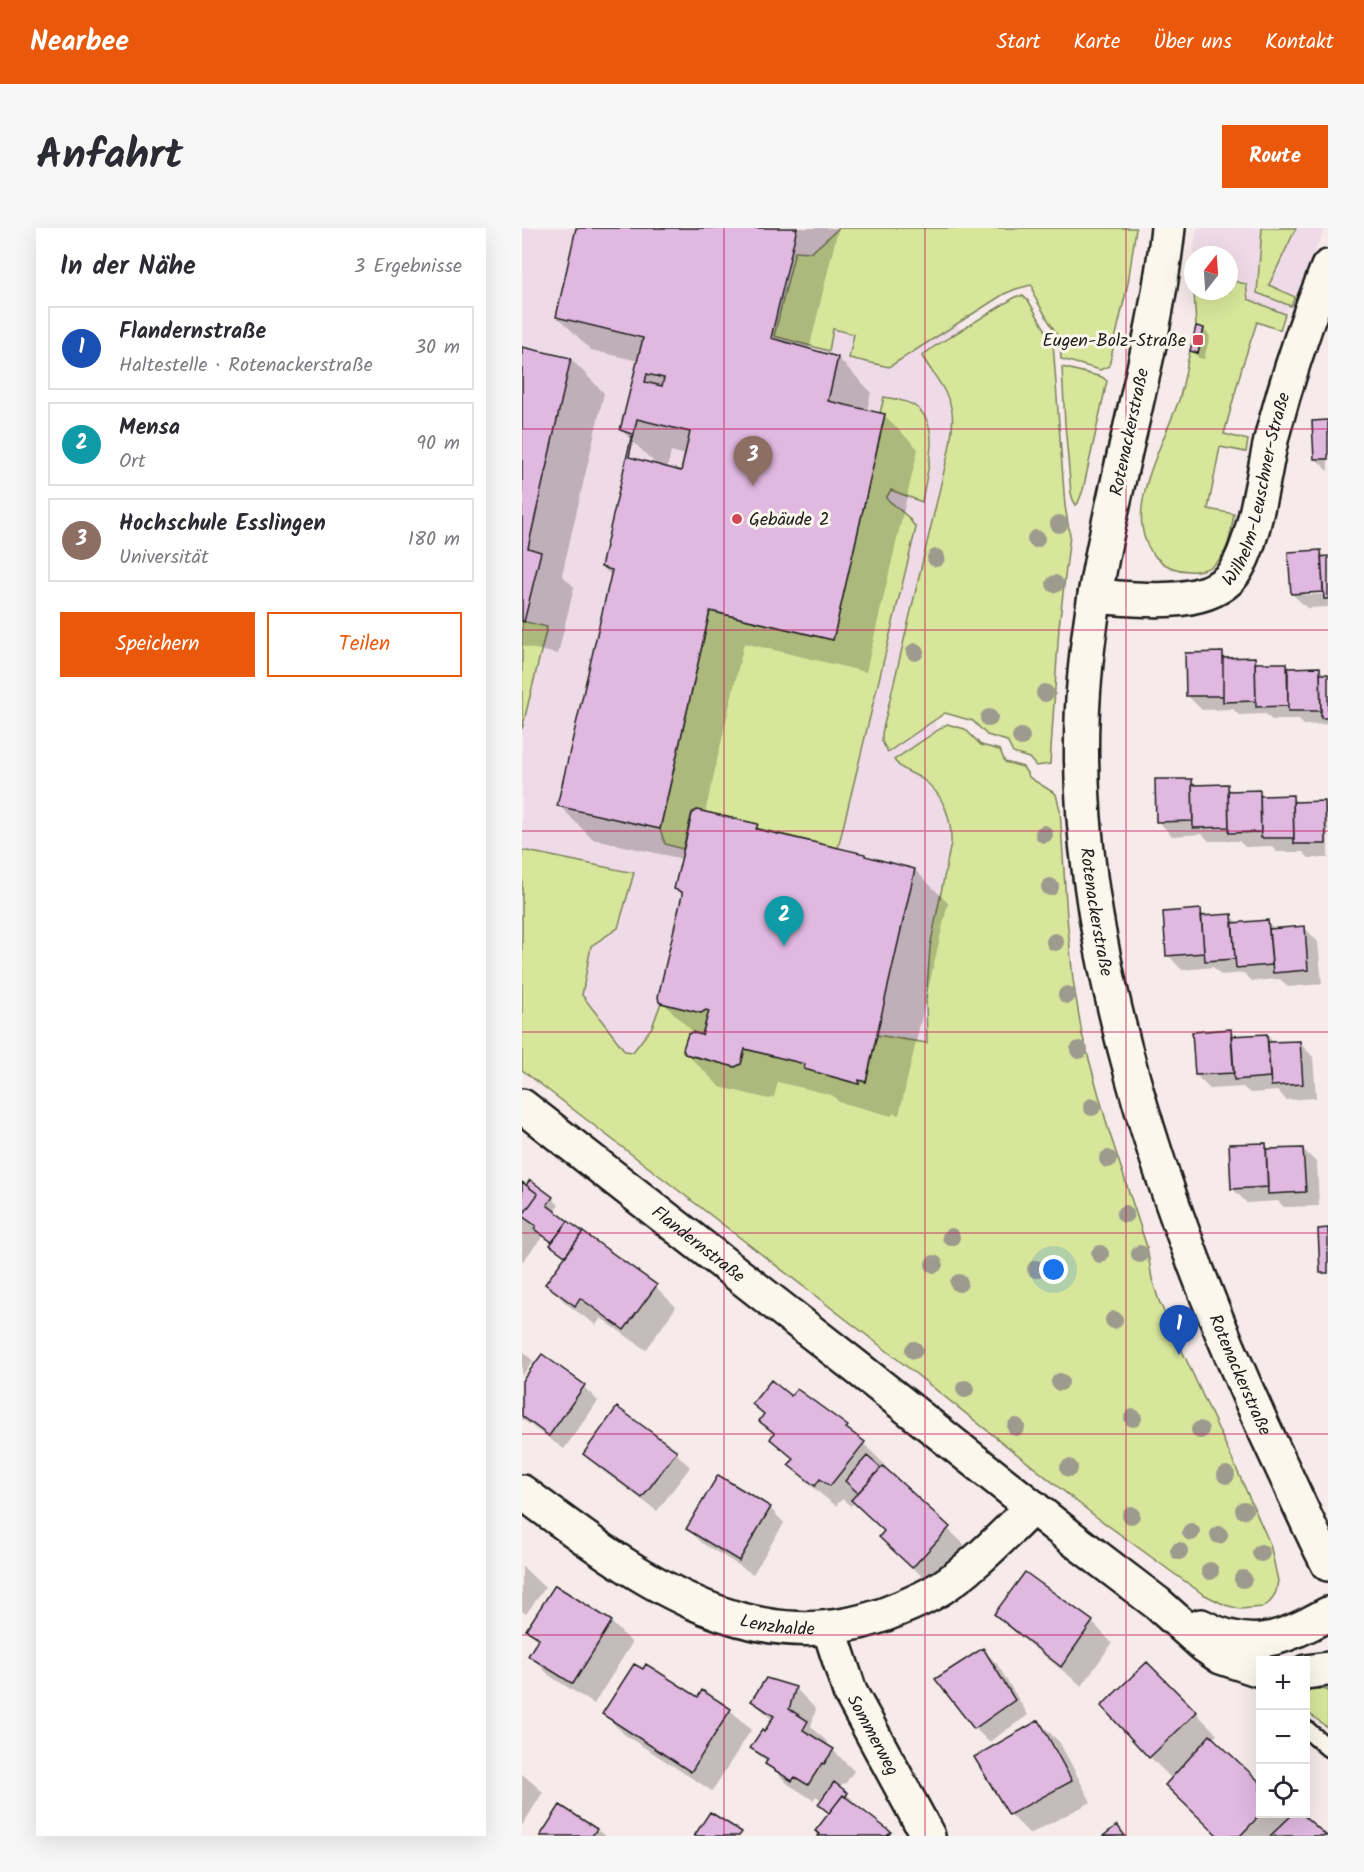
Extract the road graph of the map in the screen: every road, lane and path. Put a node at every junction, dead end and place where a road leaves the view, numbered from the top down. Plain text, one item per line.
1 (1168, 228) edge
2 (1328, 267) edge
3 (1095, 596) junction
4 (522, 1106) edge
5 (522, 1492) edge
6 (1033, 1507) junction
7 (1328, 1564) edge
8 (1157, 1603) junction
9 (1328, 1614) edge
10 (829, 1628) junction
11 (1328, 1669) edge
12 (1310, 1671) edge
13 (1253, 1673) edge
14 (1310, 1733) edge
15 (1328, 1748) edge
16 (928, 1836) edge

1 - 3 street, Rotenackerstraße
2 - 3 street, Wilhelm-Leuschner-Straße
3 - 7 street, Rotenackerstraße
4 - 6 street, Flandernstraße
5 - 10 street, Lenzhalde
6 - 8 street, Flandernstraße
6 - 10 street, Lenzhalde
8 - 9 street, Flandernstraße
8 - 13 street, Flandernstraße
10 - 16 street, Sommerweg
11 - 12 street
14 - 15 lane

